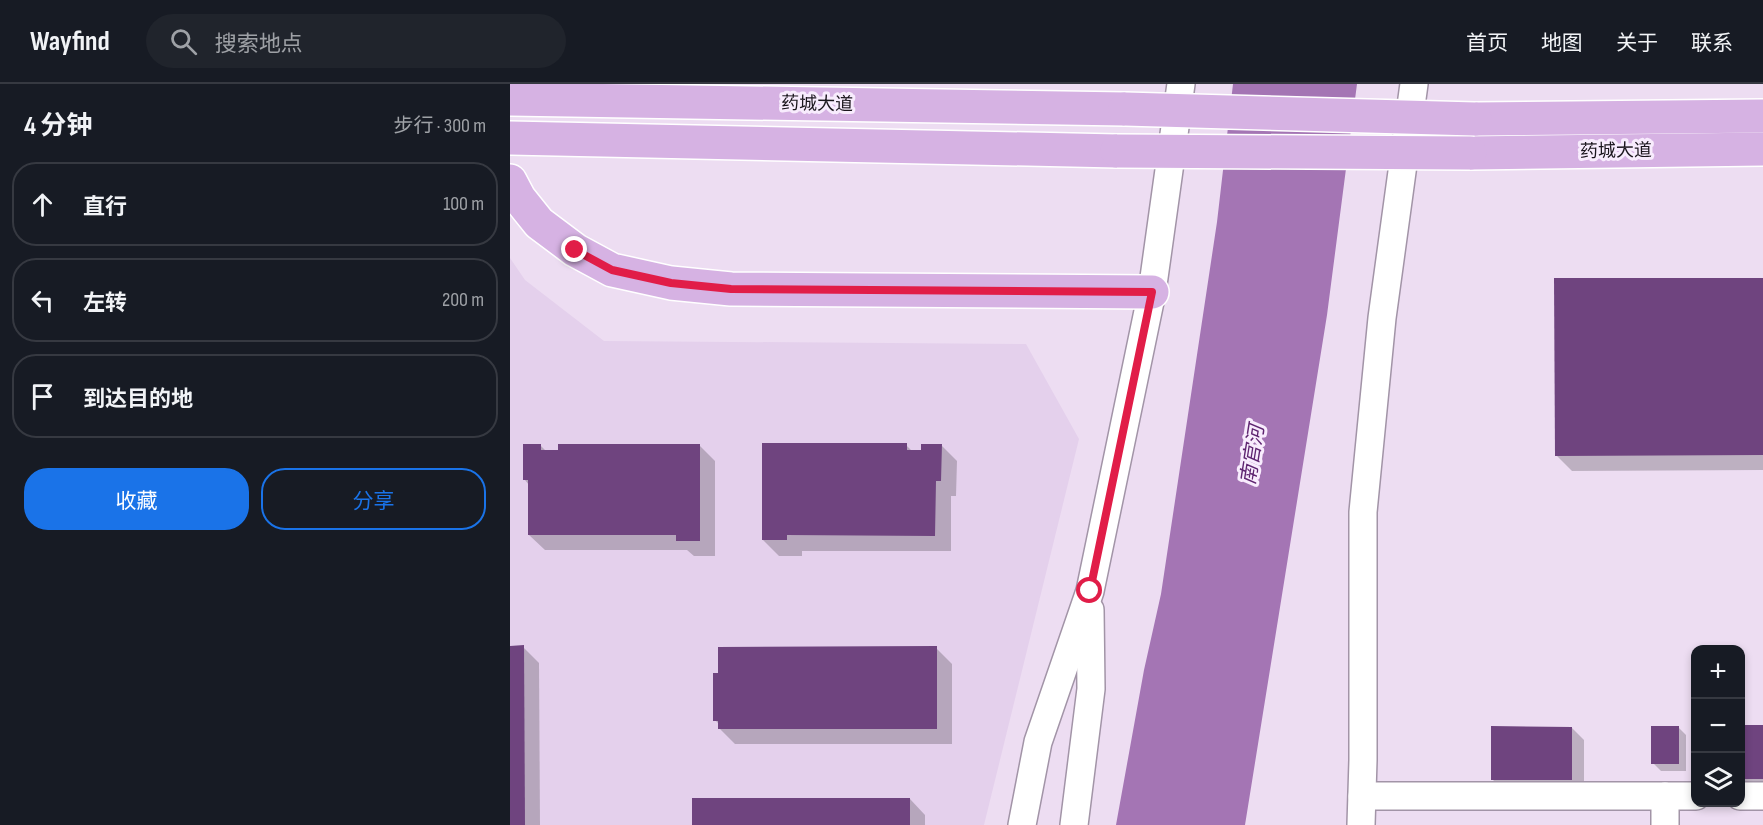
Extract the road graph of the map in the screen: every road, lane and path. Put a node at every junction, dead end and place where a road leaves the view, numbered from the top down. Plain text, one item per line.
1 (1181, 84) edge
2 (1414, 84) edge
3 (510, 99) edge
4 (1763, 116) edge
5 (510, 138) edge
6 (1763, 149) edge
7 (510, 181) edge
8 (1152, 292) junction
9 (1090, 591) junction
10 (1362, 796) junction
11 (1665, 796) junction
12 (1691, 796) edge
13 (1745, 796) edge
14 (1763, 796) edge
15 (1022, 825) edge
16 (1074, 825) edge
17 (1361, 825) edge
18 (1665, 825) edge

1 - 8 street
2 - 10 street
3 - 4 main road, 药城大道, bridge
5 - 6 main road, 药城大道, bridge
7 - 8 main road
8 - 9 street
9 - 15 street
9 - 16 street
10 - 11 street
10 - 17 street
11 - 12 street
11 - 18 street
13 - 14 street

